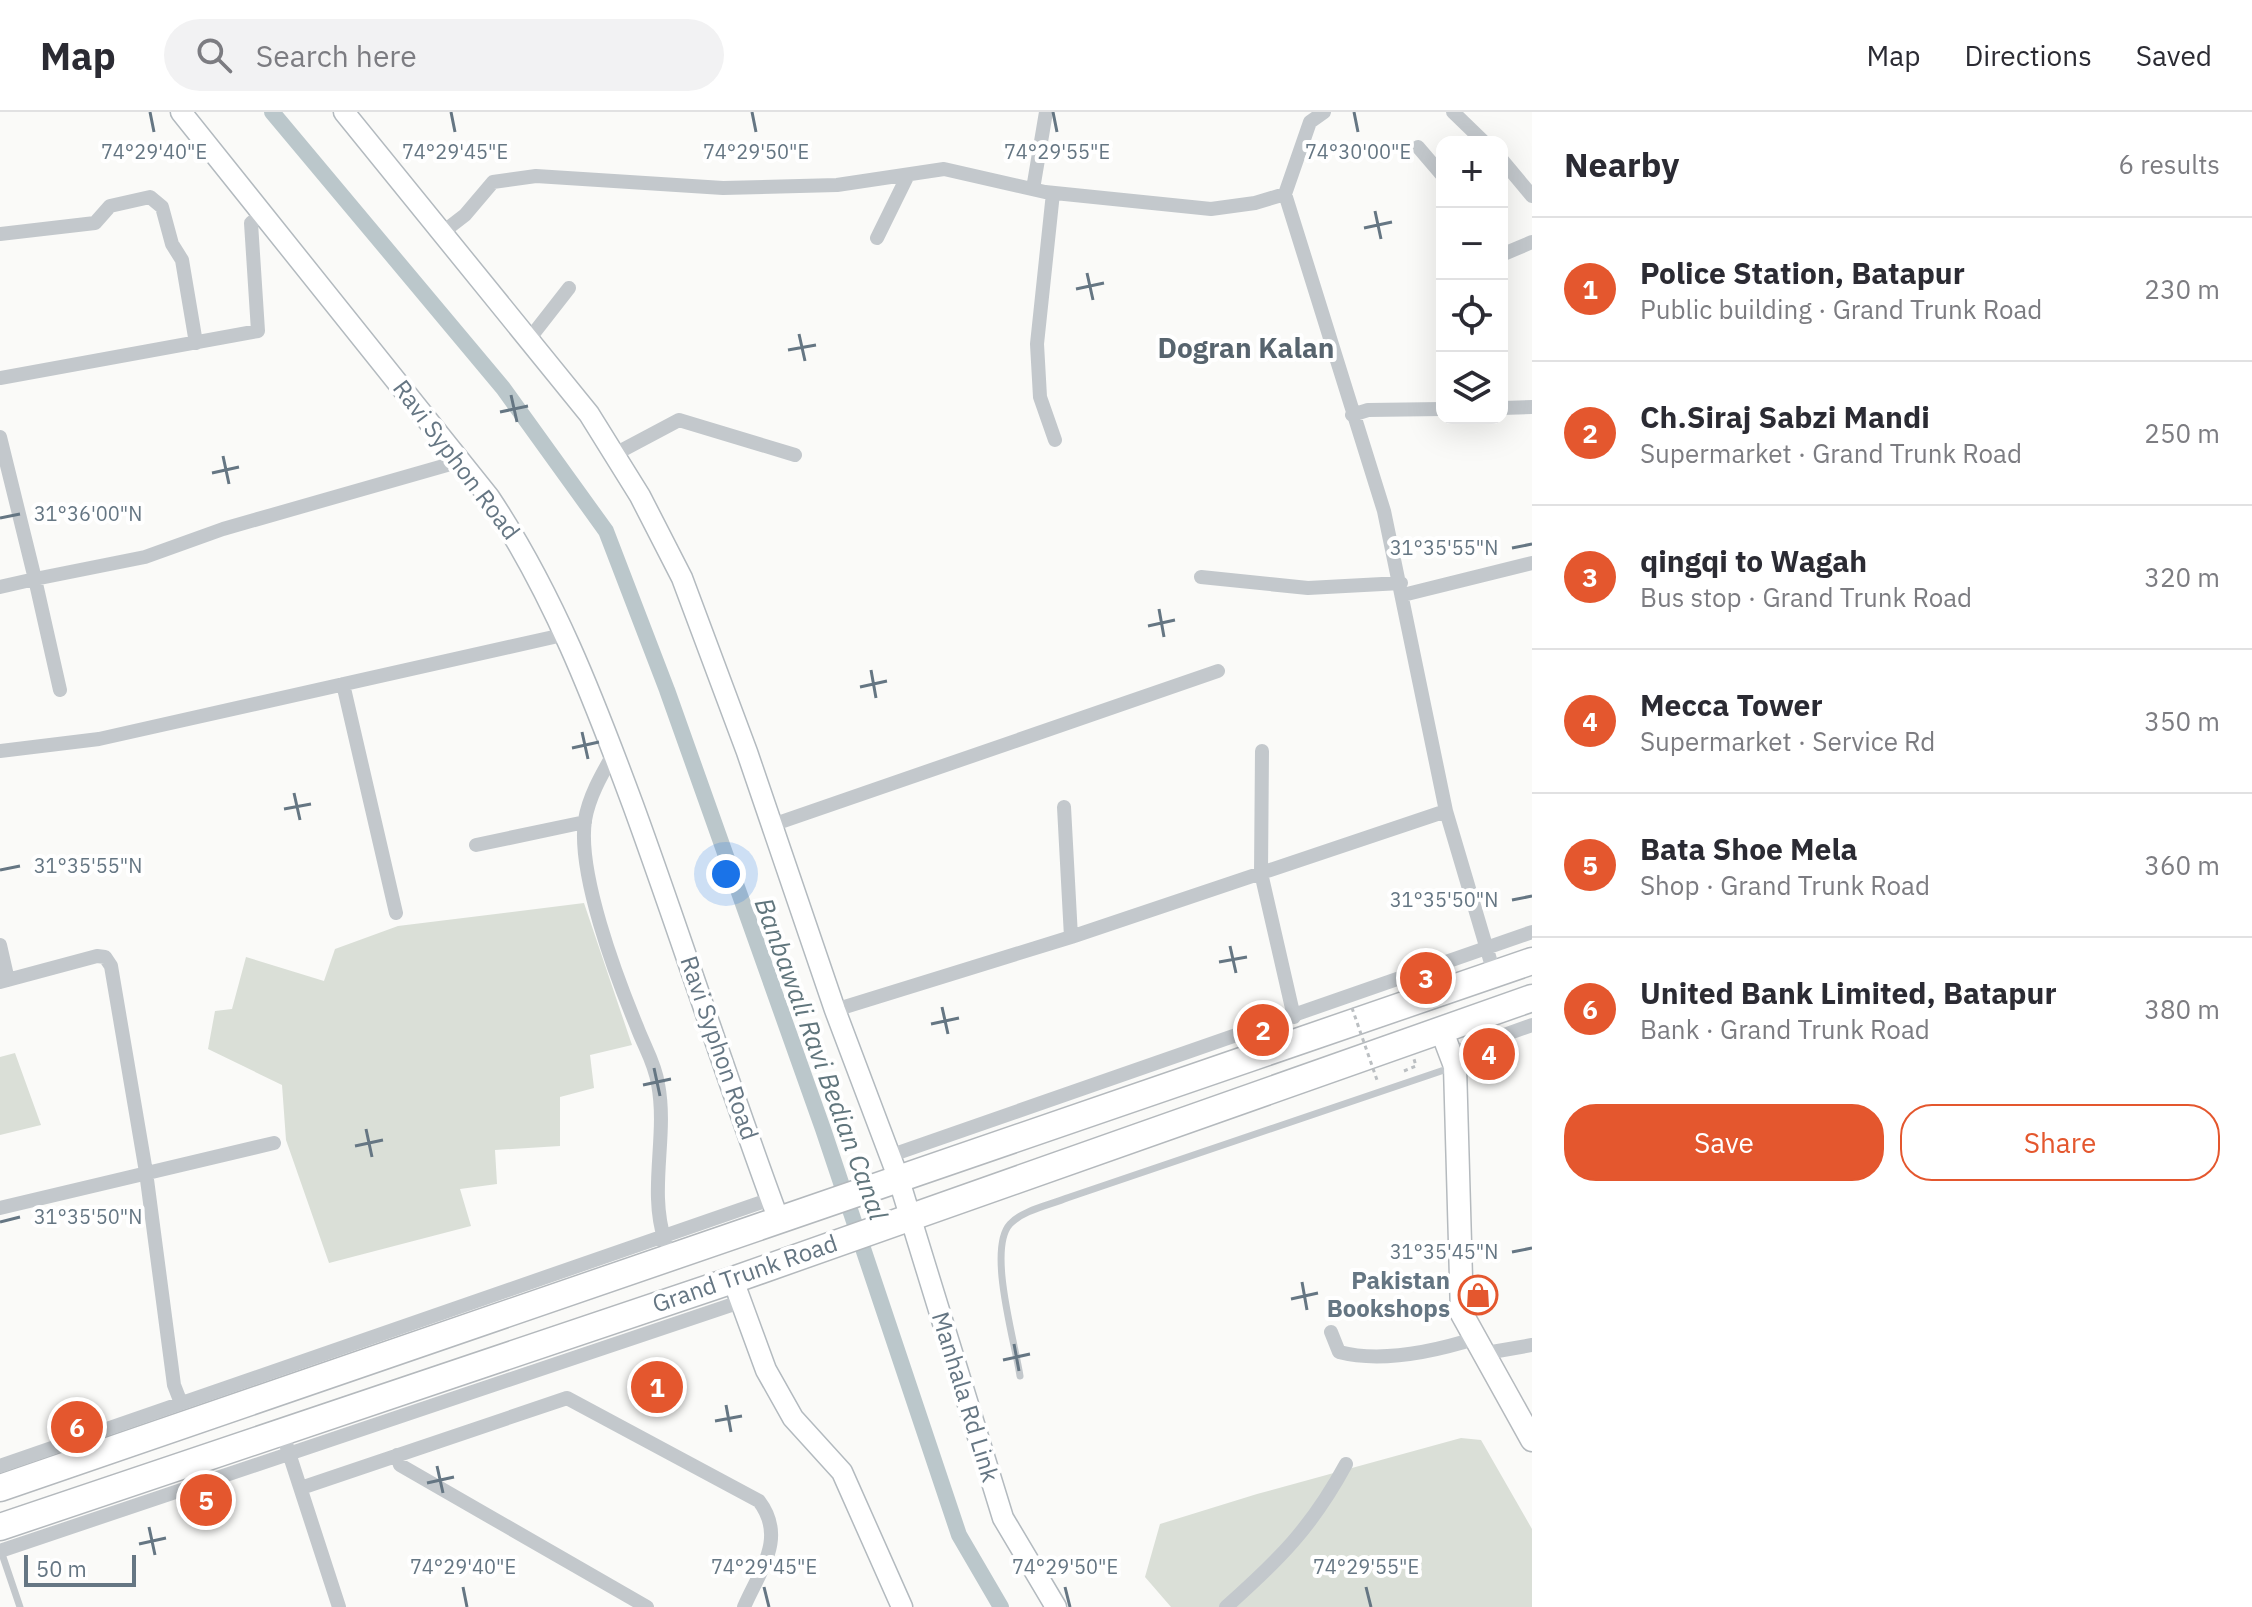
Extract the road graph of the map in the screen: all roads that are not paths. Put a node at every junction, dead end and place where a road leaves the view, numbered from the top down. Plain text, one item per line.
1 (181, 112) edge
2 (344, 112) edge
3 (1046, 112) edge
4 (1324, 112) edge
5 (1453, 112) edge
6 (1310, 117) edge
7 (1478, 136) edge
8 (1418, 147) dead end
9 (1508, 167) edge
10 (1436, 168) edge
11 (907, 177) junction
12 (1033, 189) junction
13 (1053, 193) junction
14 (1285, 194) junction
15 (1532, 196) edge
16 (261, 215) junction
17 (443, 232) junction
18 (0, 234) edge
19 (877, 238) dead end
20 (1532, 242) edge
21 (1508, 252) edge
22 (569, 288) dead end
23 (530, 338) junction
24 (196, 343) junction
25 (0, 378) edge
26 (1532, 407) edge
27 (1508, 408) edge
28 (1436, 409) edge
29 (1352, 415) junction
30 (0, 437) edge
31 (1055, 440) dead end
32 (615, 454) junction
33 (795, 455) dead end
34 (461, 461) junction
35 (1532, 563) edge
36 (1201, 577) dead end
37 (35, 579) junction
38 (0, 587) edge
39 (1402, 589) junction
40 (567, 634) junction
41 (1218, 671) dead end
42 (343, 684) junction
43 (60, 690) dead end
44 (0, 751) edge
45 (1262, 751) dead end
46 (614, 753) junction
47 (1064, 807) dead end
48 (1446, 811) junction
49 (585, 822) junction
50 (772, 825) junction
51 (476, 845) dead end
52 (1261, 873) junction
53 (396, 913) dead end
54 (1532, 932) edge
55 (1071, 937) junction
56 (0, 945) edge
57 (1486, 948) junction
58 (1532, 961) edge
59 (1494, 973) junction
60 (4, 981) edge
61 (1532, 998) edge
62 (835, 1010) junction
63 (1294, 1017) junction
64 (1532, 1025) edge
65 (1441, 1029) junction
66 (1453, 1060) junction
67 (274, 1143) dead end
68 (892, 1171) junction
69 (146, 1172) junction
70 (0, 1208) edge
71 (779, 1211) junction
72 (904, 1220) junction
73 (667, 1246) junction
74 (588, 1287) junction
75 (736, 1291) junction
76 (602, 1322) junction
77 (1331, 1332) dead end
78 (1532, 1345) edge
79 (1481, 1346) junction
80 (1020, 1376) dead end
81 (181, 1403) junction
82 (1532, 1440) edge
83 (286, 1442) junction
84 (397, 1455) junction
85 (1346, 1464) dead end
86 (0, 1466) edge
87 (0, 1488) edge
88 (301, 1488) junction
89 (0, 1544) edge
90 (20, 1607) edge
91 (339, 1607) edge
92 (647, 1607) edge
93 (744, 1607) edge
94 (902, 1607) edge
95 (1056, 1607) edge
96 (1226, 1607) edge

1 - 16 street, Ravi Syphon Road
2 - 17 street, Manhala Rd Link
3 - 12 street
4 - 6 street
5 - 7 street
6 - 14 street
8 - 10 street
9 - 15 street
11 - 12 street
11 - 17 street
11 - 19 street
12 - 13 street
13 - 14 street
13 - 31 street
14 - 29 street
16 - 24 street
16 - 34 street, Ravi Syphon Road
17 - 23 street, Manhala Rd Link
18 - 24 street
20 - 21 street
22 - 23 street
23 - 32 street, Manhala Rd Link
24 - 25 street
26 - 27 street
28 - 29 street
29 - 39 street
30 - 37 street
32 - 33 street
32 - 50 street, Manhala Rd Link
34 - 37 street
34 - 40 street, Ravi Syphon Road
35 - 39 street
36 - 39 street
37 - 38 street
37 - 43 street
39 - 48 street
40 - 42 street
40 - 46 street, Ravi Syphon Road
41 - 50 street
42 - 44 street
42 - 53 street
45 - 52 street
46 - 49 street
46 - 71 street, Ravi Syphon Road
47 - 55 street
48 - 52 street
48 - 57 street
49 - 51 street
49 - 73 street
50 - 62 street, Manhala Rd Link
52 - 55 street
52 - 63 street
54 - 57 street
55 - 62 street
56 - 60 street
57 - 59 street
57 - 63 street
58 - 59 highway, Grand Trunk Road
59 - 68 highway, Grand Trunk Road
60 - 69 street
61 - 65 highway, Grand Trunk Road
62 - 68 street, Manhala Rd Link
63 - 68 street
64 - 66 street
65 - 66 main road
65 - 72 highway, Grand Trunk Road
66 - 79 main road
66 - 80 lane
67 - 69 street
68 - 71 highway, Grand Trunk Road
68 - 72 street, Manhala Rd Link
69 - 70 street
69 - 81 street
71 - 73 highway, Grand Trunk Road
72 - 75 highway, Grand Trunk Road
72 - 95 street, Manhala Rd Link
73 - 74 highway, Grand Trunk Road
73 - 81 street
74 - 76 highway
74 - 87 highway, Grand Trunk Road
75 - 76 highway, Grand Trunk Road
75 - 83 street
75 - 94 street
76 - 83 highway, Grand Trunk Road
77 - 79 street
78 - 79 street
79 - 82 main road
81 - 86 street
83 - 88 street
83 - 89 highway, Grand Trunk Road
84 - 88 street
84 - 92 street
84 - 93 street
85 - 96 street
88 - 91 street
89 - 90 lane

